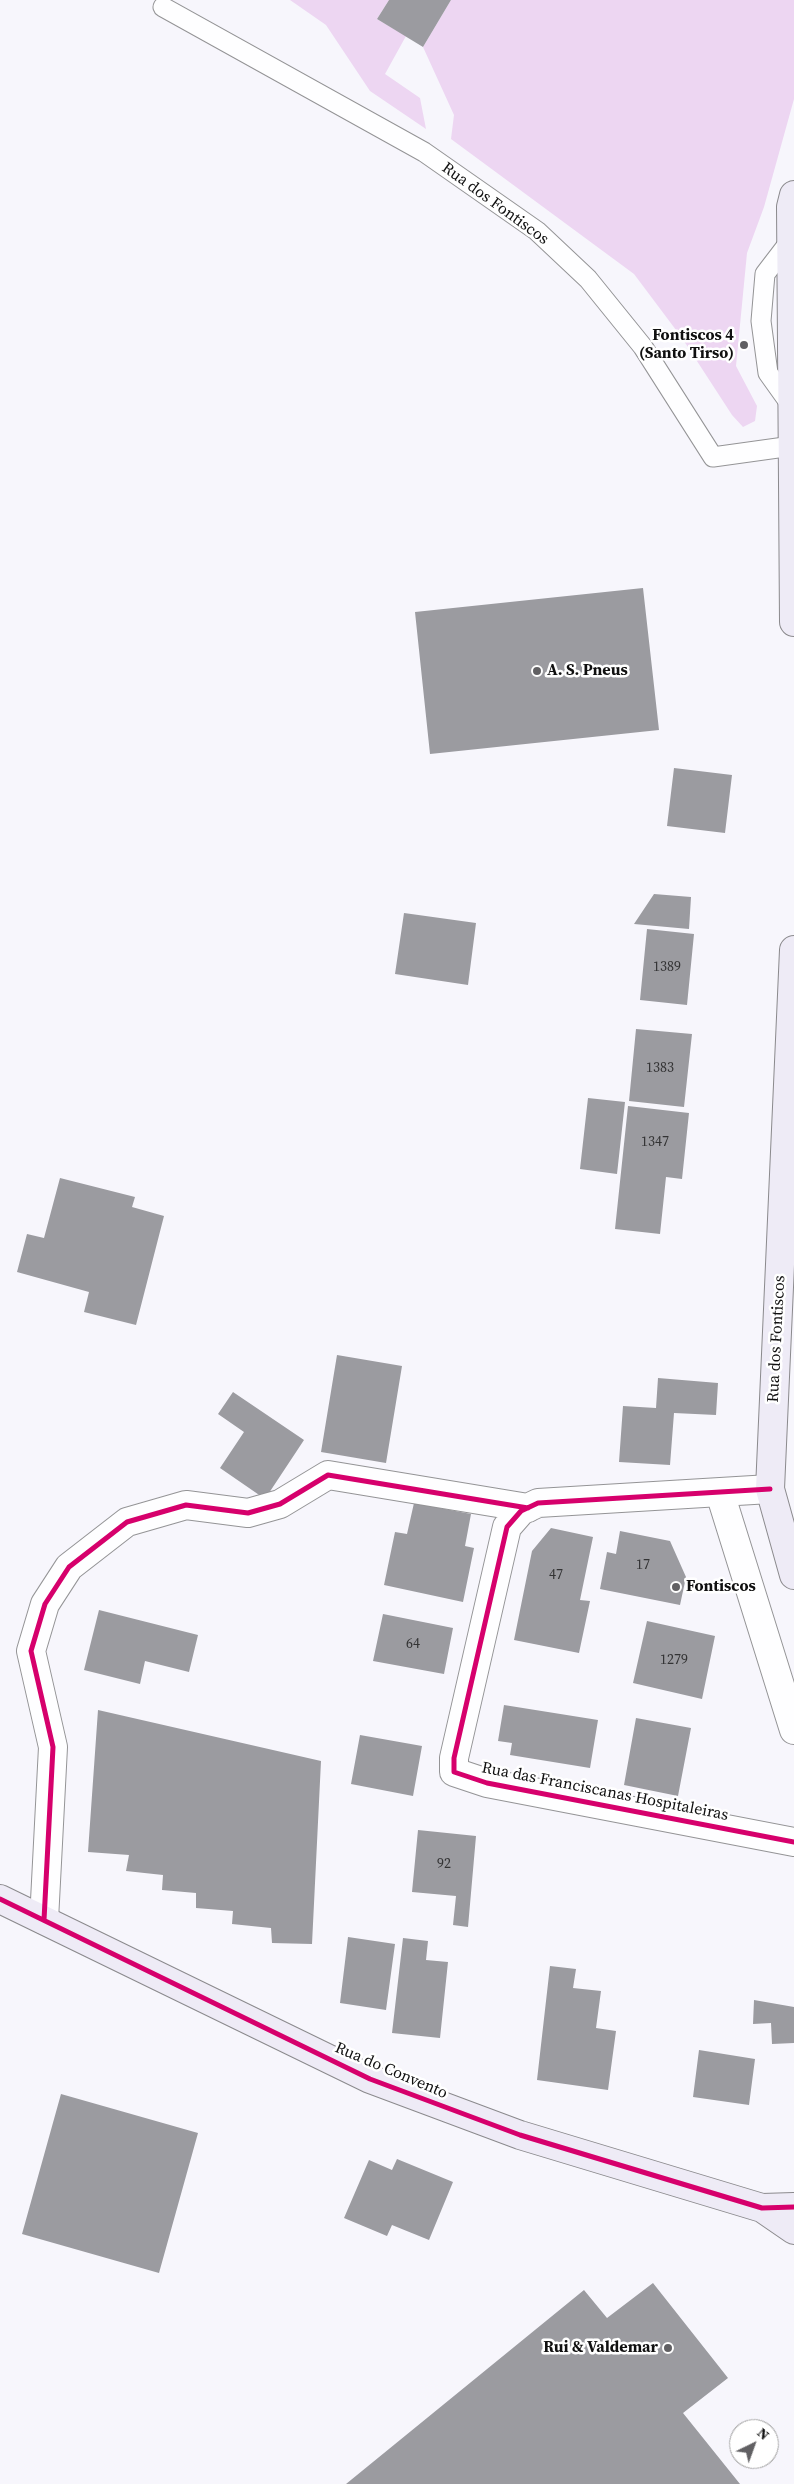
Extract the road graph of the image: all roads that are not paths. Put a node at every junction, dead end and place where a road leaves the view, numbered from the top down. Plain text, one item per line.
1 (163, 7) dead end
2 (794, 195) edge
3 (792, 242) edge
4 (793, 408) edge
5 (792, 446) junction
6 (794, 600) edge
7 (794, 622) edge
8 (794, 950) edge
9 (770, 1489) junction
10 (720, 1493) junction
11 (528, 1508) junction
12 (794, 1576) edge
13 (794, 1730) edge
14 (794, 1842) edge
15 (0, 1899) edge
16 (44, 1920) junction
17 (794, 2207) edge
18 (762, 2208) junction
19 (794, 2230) edge

1 - 5 lane, Rua dos Fontiscos
2 - 3 street
3 - 4 street
4 - 5 street
5 - 6 street
6 - 7 street
8 - 9 street, Rua dos Fontiscos
9 - 10 street, Rua das Franciscanas Hospitaleiras
9 - 12 street, Rua dos Fontiscos
10 - 11 street, Rua das Franciscanas Hospitaleiras
10 - 13 street
11 - 14 street, Rua das Franciscanas Hospitaleiras
11 - 16 street
15 - 16 street, Rua do Convento
16 - 18 street, Rua do Convento
17 - 18 street, Rua do Convento
18 - 19 street, Rua do Convento

